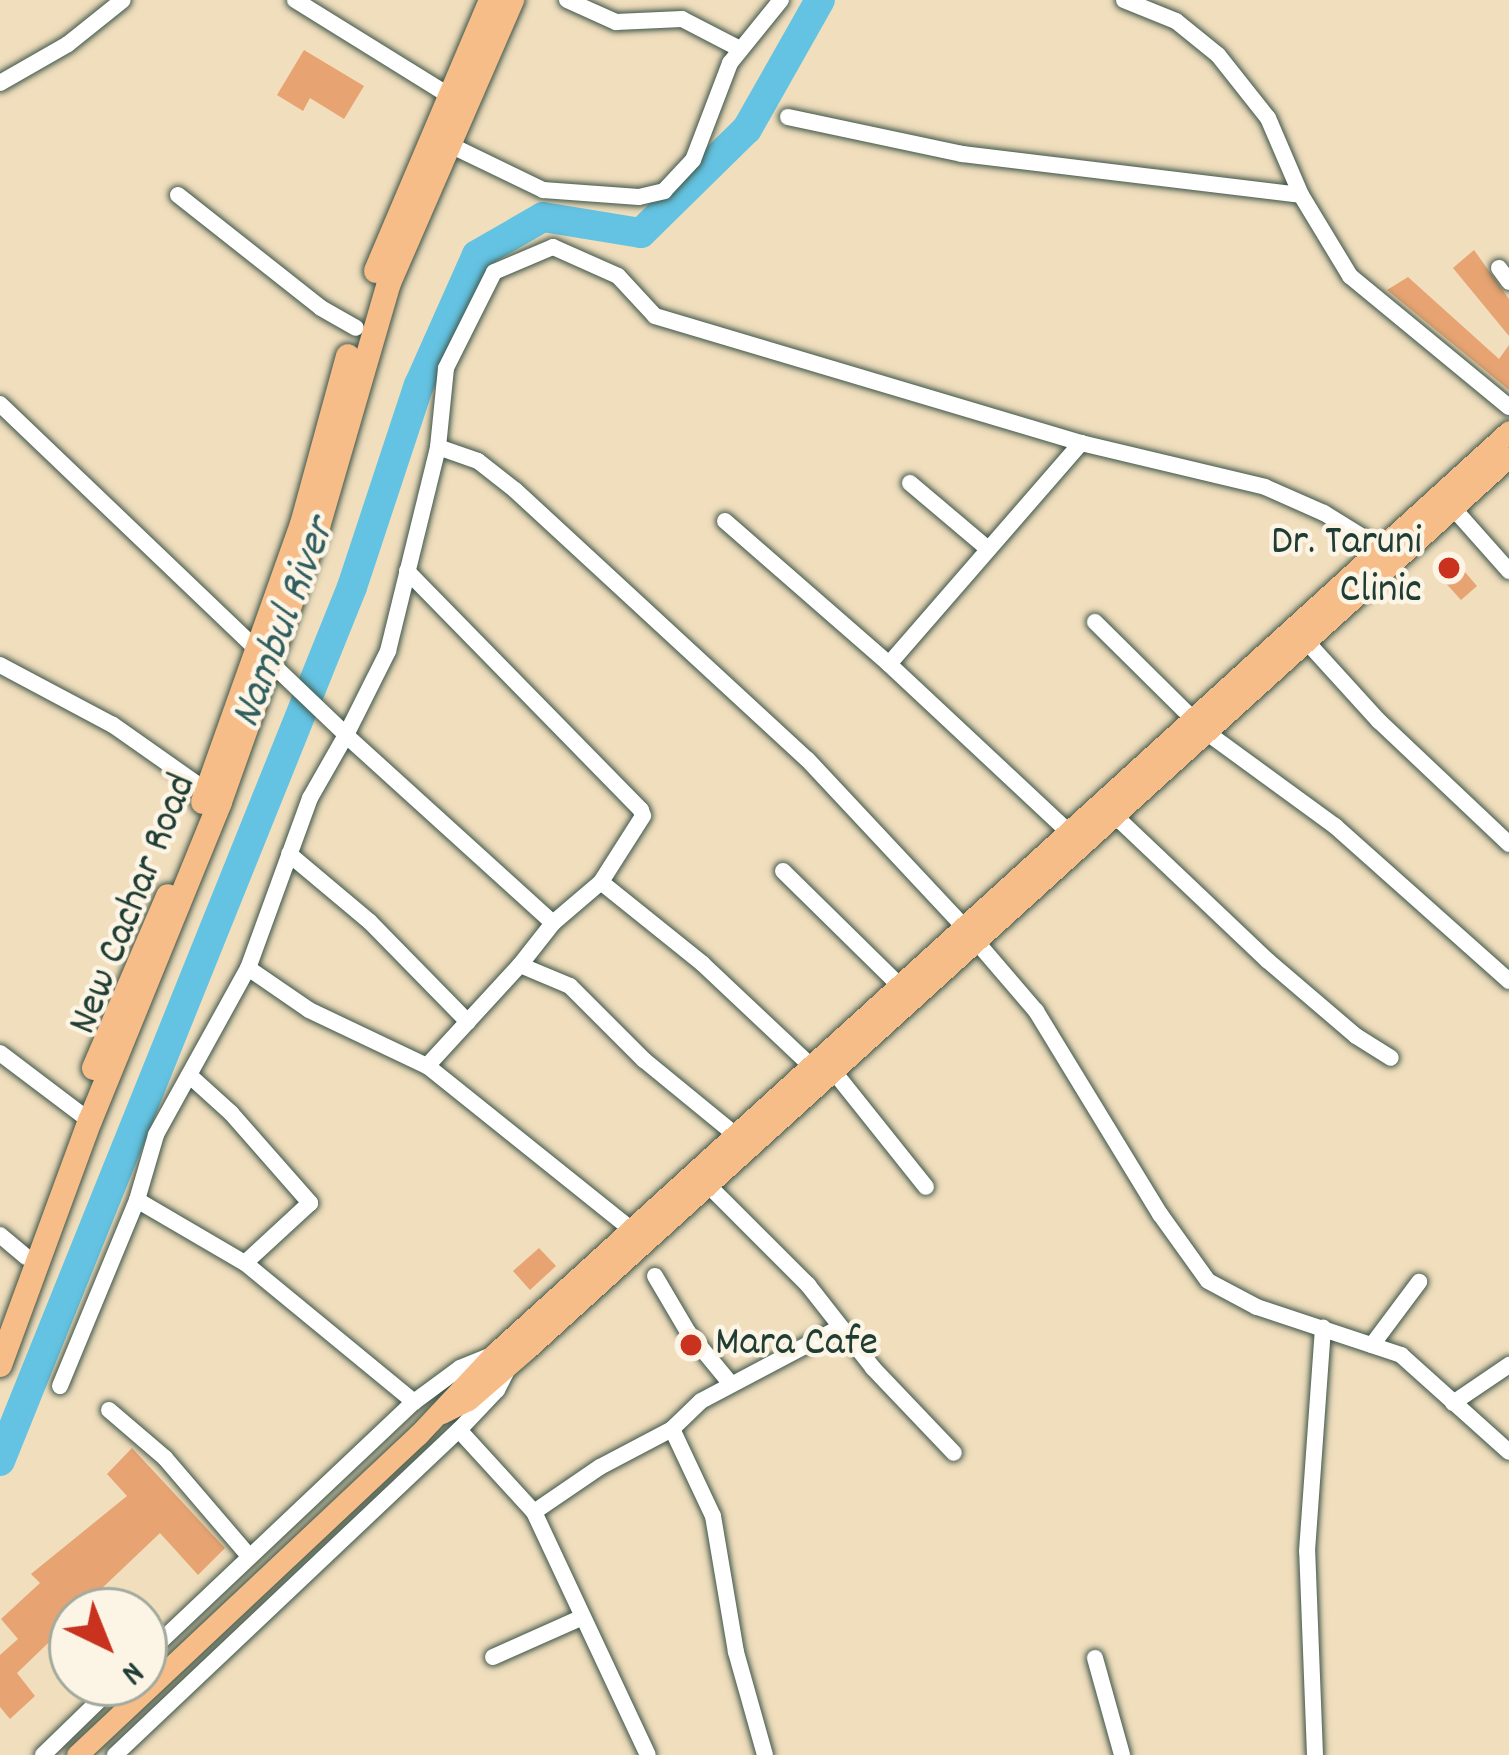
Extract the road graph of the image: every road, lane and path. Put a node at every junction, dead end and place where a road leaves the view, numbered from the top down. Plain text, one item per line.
1 (123, 0) edge
2 (295, 0) edge
3 (491, 0) edge
4 (512, 0) edge
5 (567, 0) edge
6 (781, 0) edge
7 (1124, 0) edge
8 (1147, 4) edge
9 (740, 49) junction
10 (0, 83) edge
11 (456, 100) junction
12 (788, 117) dead end
13 (448, 144) junction
14 (178, 194) dead end
15 (1301, 195) junction
16 (356, 328) junction
17 (0, 404) edge
18 (1509, 407) edge
19 (1509, 431) edge
20 (1081, 443) junction
21 (438, 447) junction
22 (1509, 458) edge
23 (910, 483) dead end
24 (1448, 501) junction
25 (725, 521) dead end
26 (987, 548) junction
27 (1382, 549) junction
28 (407, 571) junction
29 (1509, 571) edge
30 (1095, 622) dead end
31 (1307, 642) junction
32 (262, 660) junction
33 (889, 664) junction
34 (0, 665) edge
35 (1200, 726) junction
36 (346, 735) junction
37 (207, 791) junction
38 (1112, 813) junction
39 (1075, 837) junction
40 (1509, 844) edge
41 (289, 854) junction
42 (783, 871) dead end
43 (601, 882) junction
44 (553, 922) junction
45 (969, 933) junction
46 (520, 965) junction
47 (248, 968) junction
48 (1509, 981) edge
49 (905, 991) junction
50 (467, 1022) junction
51 (0, 1054) edge
52 (1391, 1058) dead end
53 (428, 1066) junction
54 (820, 1066) junction
55 (189, 1075) junction
56 (84, 1116) junction
57 (742, 1141) junction
58 (707, 1184) junction
59 (926, 1187) dead end
60 (137, 1200) junction
61 (632, 1230) junction
62 (0, 1235) edge
63 (26, 1256) junction
64 (244, 1263) junction
65 (655, 1276) dead end
66 (1419, 1282) dead end
67 (0, 1324) edge
68 (841, 1327) junction
69 (1323, 1328) junction
70 (1372, 1345) junction
71 (501, 1359) junction
72 (0, 1365) edge
73 (1509, 1365) edge
74 (730, 1383) junction
75 (60, 1386) dead end
76 (414, 1402) junction
77 (1454, 1403) junction
78 (109, 1410) dead end
79 (673, 1429) junction
80 (458, 1430) junction
81 (1509, 1452) edge
82 (954, 1454) dead end
83 (534, 1512) junction
84 (250, 1557) junction
85 (584, 1617) junction
86 (168, 1635) edge
87 (493, 1657) dead end
88 (1095, 1658) dead end
89 (92, 1707) edge
90 (43, 1755) edge
91 (77, 1755) edge
92 (115, 1755) edge
93 (648, 1755) edge
94 (765, 1755) edge
95 (1122, 1755) edge
96 (1315, 1755) edge

1 - 10 street
2 - 11 street
3 - 11 highway, New Cachar Road
4 - 11 highway, New Cachar Road
5 - 9 street
6 - 9 street
7 - 8 street
8 - 15 street
9 - 13 street
11 - 13 highway, New Cachar Road
11 - 16 highway, New Cachar Road
12 - 15 street
13 - 32 highway, New Cachar Road
14 - 16 street
15 - 18 street
16 - 32 highway, New Cachar Road
17 - 32 street
19 - 24 main road
20 - 21 street
20 - 26 street
20 - 27 street
21 - 28 street
21 - 45 street
22 - 24 main road
23 - 26 street
24 - 27 main road
24 - 29 street
24 - 31 main road
25 - 33 street
26 - 33 street
27 - 35 main road
28 - 36 street
28 - 43 street
30 - 35 street
31 - 35 main road
31 - 40 street
32 - 36 street
32 - 37 highway, New Cachar Road
32 - 56 highway, New Cachar Road
33 - 39 street
34 - 37 street
35 - 38 main road
35 - 39 main road
35 - 48 street
36 - 41 street
36 - 44 street
37 - 56 highway, New Cachar Road
38 - 39 main road
38 - 52 street
39 - 45 main road
41 - 47 street
41 - 50 street
42 - 49 street
43 - 44 street
43 - 54 street
44 - 46 street
45 - 49 main road
45 - 69 street
46 - 50 street
46 - 57 street
47 - 53 street
47 - 55 street
49 - 54 main road
50 - 53 street
51 - 56 street
53 - 61 street
54 - 57 main road
54 - 59 street
55 - 60 street
55 - 64 street
56 - 63 highway, New Cachar Road
56 - 72 highway, New Cachar Road
57 - 58 main road
57 - 61 main road
58 - 68 street
58 - 71 main road
60 - 64 street
60 - 75 street
61 - 71 main road
62 - 63 street
63 - 67 highway, New Cachar Road
64 - 76 street
65 - 74 street
66 - 70 street
68 - 74 street
68 - 82 street
69 - 70 street
69 - 96 street
70 - 77 street
71 - 76 street
71 - 80 street
71 - 91 main road
73 - 77 street
74 - 79 street
76 - 84 street
77 - 81 street
78 - 84 street
79 - 83 street
79 - 94 street
80 - 83 street
80 - 92 street
83 - 85 street
84 - 86 street
85 - 87 street
85 - 93 street
88 - 95 street
89 - 90 street

